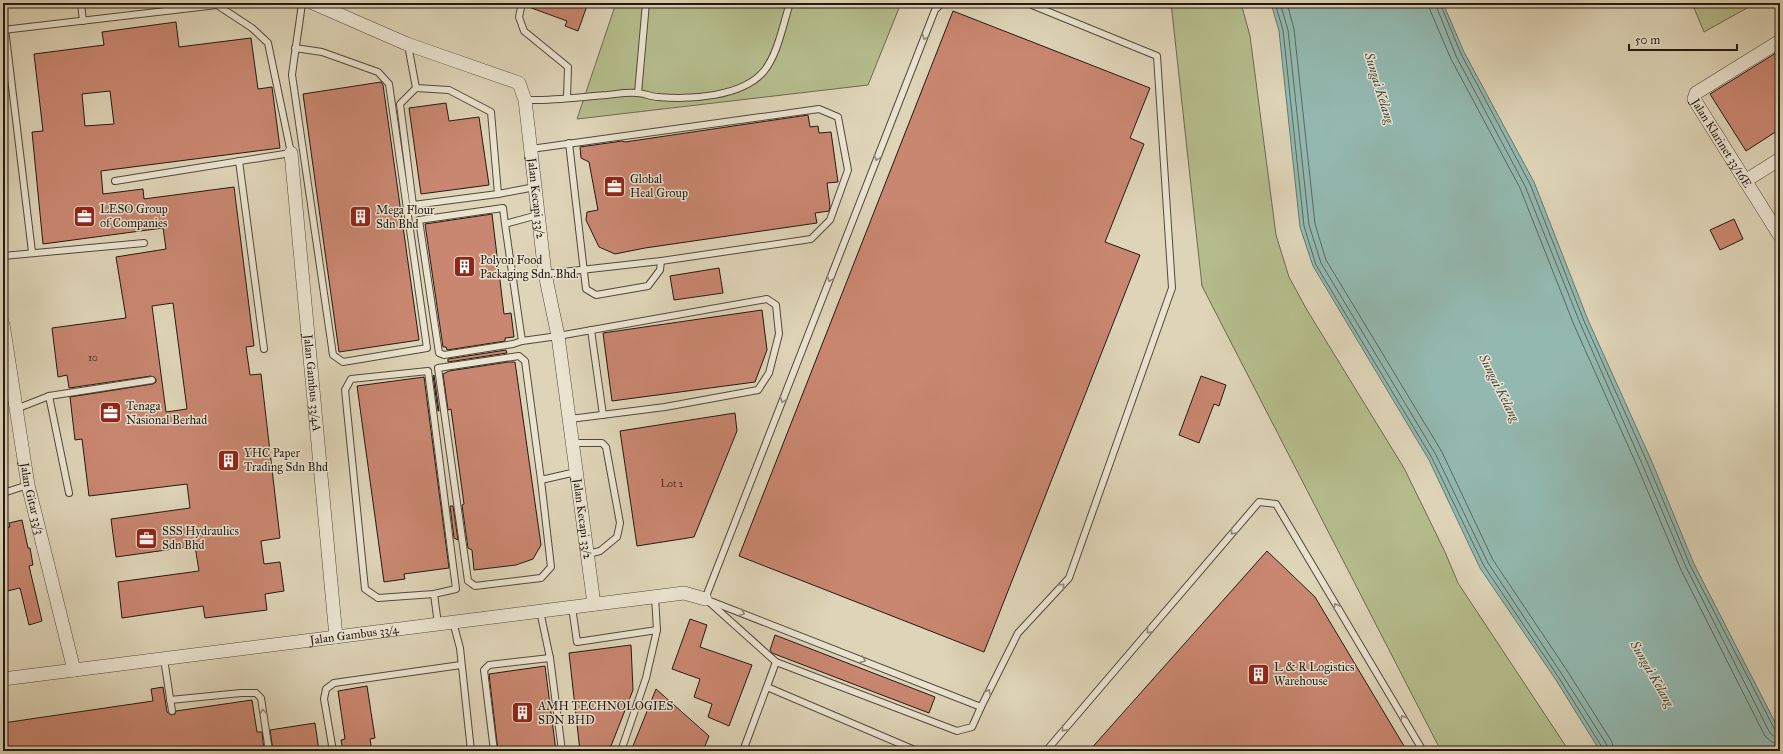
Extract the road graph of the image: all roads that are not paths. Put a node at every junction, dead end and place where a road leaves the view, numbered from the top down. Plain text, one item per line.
1 (81, 3) edge
2 (302, 3) edge
3 (313, 3) edge
4 (522, 3) edge
5 (646, 3) edge
6 (790, 3) edge
7 (942, 3) edge
8 (1027, 3) edge
9 (217, 4) edge
10 (83, 21) junction
11 (4, 30) edge
12 (1780, 40) edge
13 (408, 44) junction
14 (295, 48) junction
15 (416, 88) junction
16 (638, 93) junction
17 (567, 98) junction
18 (525, 100) junction
19 (569, 143) junction
20 (531, 149) junction
21 (291, 153) junction
22 (1780, 159) edge
23 (239, 161) junction
24 (115, 181) dead end
25 (1745, 181) junction
26 (536, 187) junction
27 (498, 194) junction
28 (540, 215) junction
29 (505, 224) junction
30 (1780, 236) edge
31 (144, 243) dead end
32 (32, 252) junction
33 (3, 256) edge
34 (662, 261) junction
35 (583, 270) junction
36 (545, 274) junction
37 (3, 324) edge
38 (591, 330) junction
39 (558, 336) junction
40 (522, 341) junction
41 (264, 349) dead end
42 (152, 380) dead end
43 (49, 396) junction
44 (16, 410) junction
45 (603, 415) junction
46 (570, 419) junction
47 (573, 443) junction
48 (576, 472) junction
49 (541, 480) junction
50 (28, 485) junction
51 (3, 493) edge
52 (69, 493) dead end
53 (588, 554) junction
54 (434, 594) junction
55 (655, 597) junction
56 (705, 599) junction
57 (594, 604) junction
58 (572, 607) junction
59 (540, 611) junction
60 (453, 622) junction
61 (438, 624) junction
62 (657, 630) junction
63 (336, 637) junction
64 (550, 658) junction
65 (164, 659) junction
66 (776, 662) junction
67 (461, 665) junction
68 (74, 670) junction
69 (3, 679) edge
70 (767, 687) junction
71 (170, 700) junction
72 (981, 707) junction
73 (172, 712) dead end
74 (269, 751) edge
75 (332, 751) edge
76 (471, 751) edge
77 (494, 751) edge
78 (562, 751) edge
79 (621, 751) edge
80 (743, 751) edge
81 (917, 751) edge
82 (1046, 751) edge
83 (1423, 751) edge

1 - 10 lane
2 - 14 lane
3 - 13 street, Jalan Kecapi 33/2
4 - 17 lane
5 - 16 lane
6 - 16 lane
7 -> 56 lane
72 -> 8 lane
9 - 10 lane
9 - 21 lane
10 - 11 lane
11 - 32 lane
12 - 25 street, Jalan Klarinet 33/16E
13 - 15 lane
13 - 18 street, Jalan Kecapi 33/2
14 - 14 lane
15 - 27 lane
15 - 27 lane
16 - 17 lane
17 - 18 lane
18 - 20 street, Jalan Kecapi 33/2
19 - 20 lane
19 - 34 lane
19 - 35 lane
20 - 26 street, Jalan Kecapi 33/2
21 - 23 lane
21 - 63 street, Jalan Gambus 33/4A
22 - 25 street
23 - 24 lane
23 - 41 lane
25 - 30 street, Jalan Klarinet 33/16E
26 - 27 lane
26 - 28 street, Jalan Kecapi 33/2
28 - 29 lane
28 - 36 street, Jalan Kecapi 33/2
29 - 40 lane
29 - 40 lane
31 - 32 lane
32 - 33 lane
34 - 35 lane
34 - 35 lane
35 - 36 lane
36 - 39 street, Jalan Kecapi 33/2
37 - 44 street, Jalan Gitar 33/3
38 - 39 lane
38 - 45 lane
38 - 45 lane
39 - 40 lane
39 - 46 street, Jalan Kecapi 33/2
42 - 43 lane
43 - 44 lane
43 - 52 lane
44 - 50 street, Jalan Gitar 33/3
45 - 46 lane
46 - 47 street, Jalan Kecapi 33/2
47 - 48 street, Jalan Kecapi 33/2
47 - 53 lane
48 - 49 lane
48 - 53 street, Jalan Kecapi 33/2
49 - 49 lane
50 - 51 lane
50 - 68 street, Jalan Gitar 33/3
53 - 57 street, Jalan Kecapi 33/2
54 - 54 lane
54 - 61 lane
55 - 56 street, Jalan Gambus 33/4
55 - 57 street, Jalan Gambus 33/4
55 - 62 lane
56 - 66 lane
56 -> 72 lane
57 - 58 street, Jalan Gambus 33/4
58 - 59 street, Jalan Gambus 33/4
58 - 62 lane
59 - 60 street, Jalan Gambus 33/4
59 - 64 lane
60 - 61 street, Jalan Gambus 33/4
60 - 67 lane
61 - 63 street, Jalan Gambus 33/4
62 - 79 lane
63 - 65 street, Jalan Gambus 33/4
64 - 77 lane
64 - 78 lane
65 - 68 street, Jalan Gambus 33/4
65 - 71 lane
66 - 70 lane
66 - 72 lane
67 - 75 lane
67 - 76 lane
68 - 69 street, Jalan Gambus 33/4
70 - 80 lane
70 - 81 lane
71 - 73 lane
74 -> 71 lane
83 -> 82 lane

